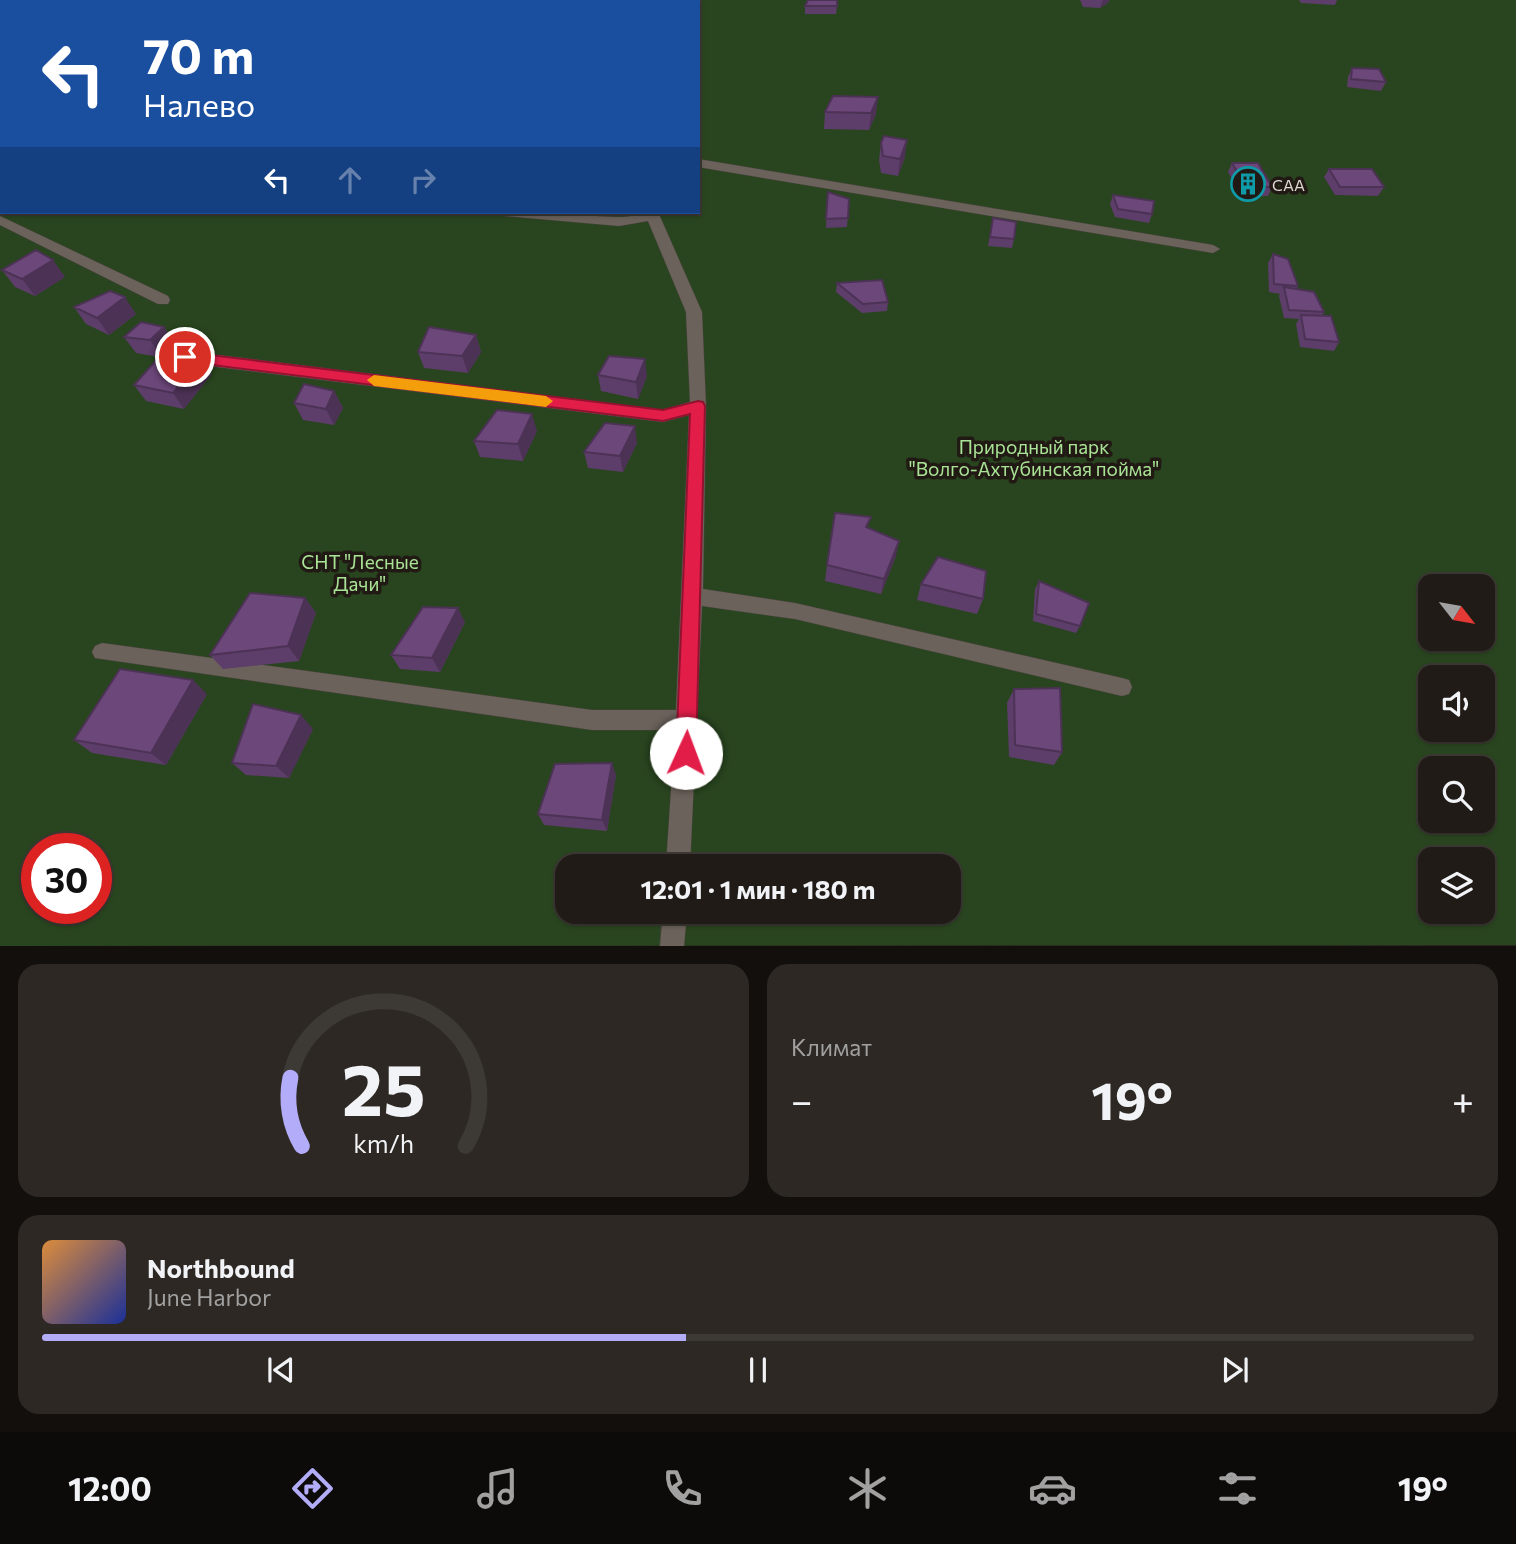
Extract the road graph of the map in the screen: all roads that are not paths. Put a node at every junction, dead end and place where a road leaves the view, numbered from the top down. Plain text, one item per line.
1 (700, 163) edge
2 (528, 214) edge
3 (652, 214) edge
4 (0, 220) edge
5 (1213, 249) dead end
6 (163, 300) dead end
7 (185, 357) edge
8 (698, 406) junction
9 (692, 596) junction
10 (102, 652) dead end
11 (1122, 687) dead end
12 (687, 720) junction
13 (679, 854) edge
14 (674, 924) edge
15 (672, 946) edge

1 - 5 street
2 - 3 street
3 - 8 street
4 - 6 street
7 - 8 street
8 - 9 street
9 - 11 street
9 - 12 street
10 - 12 street
12 - 13 street
14 - 15 street

